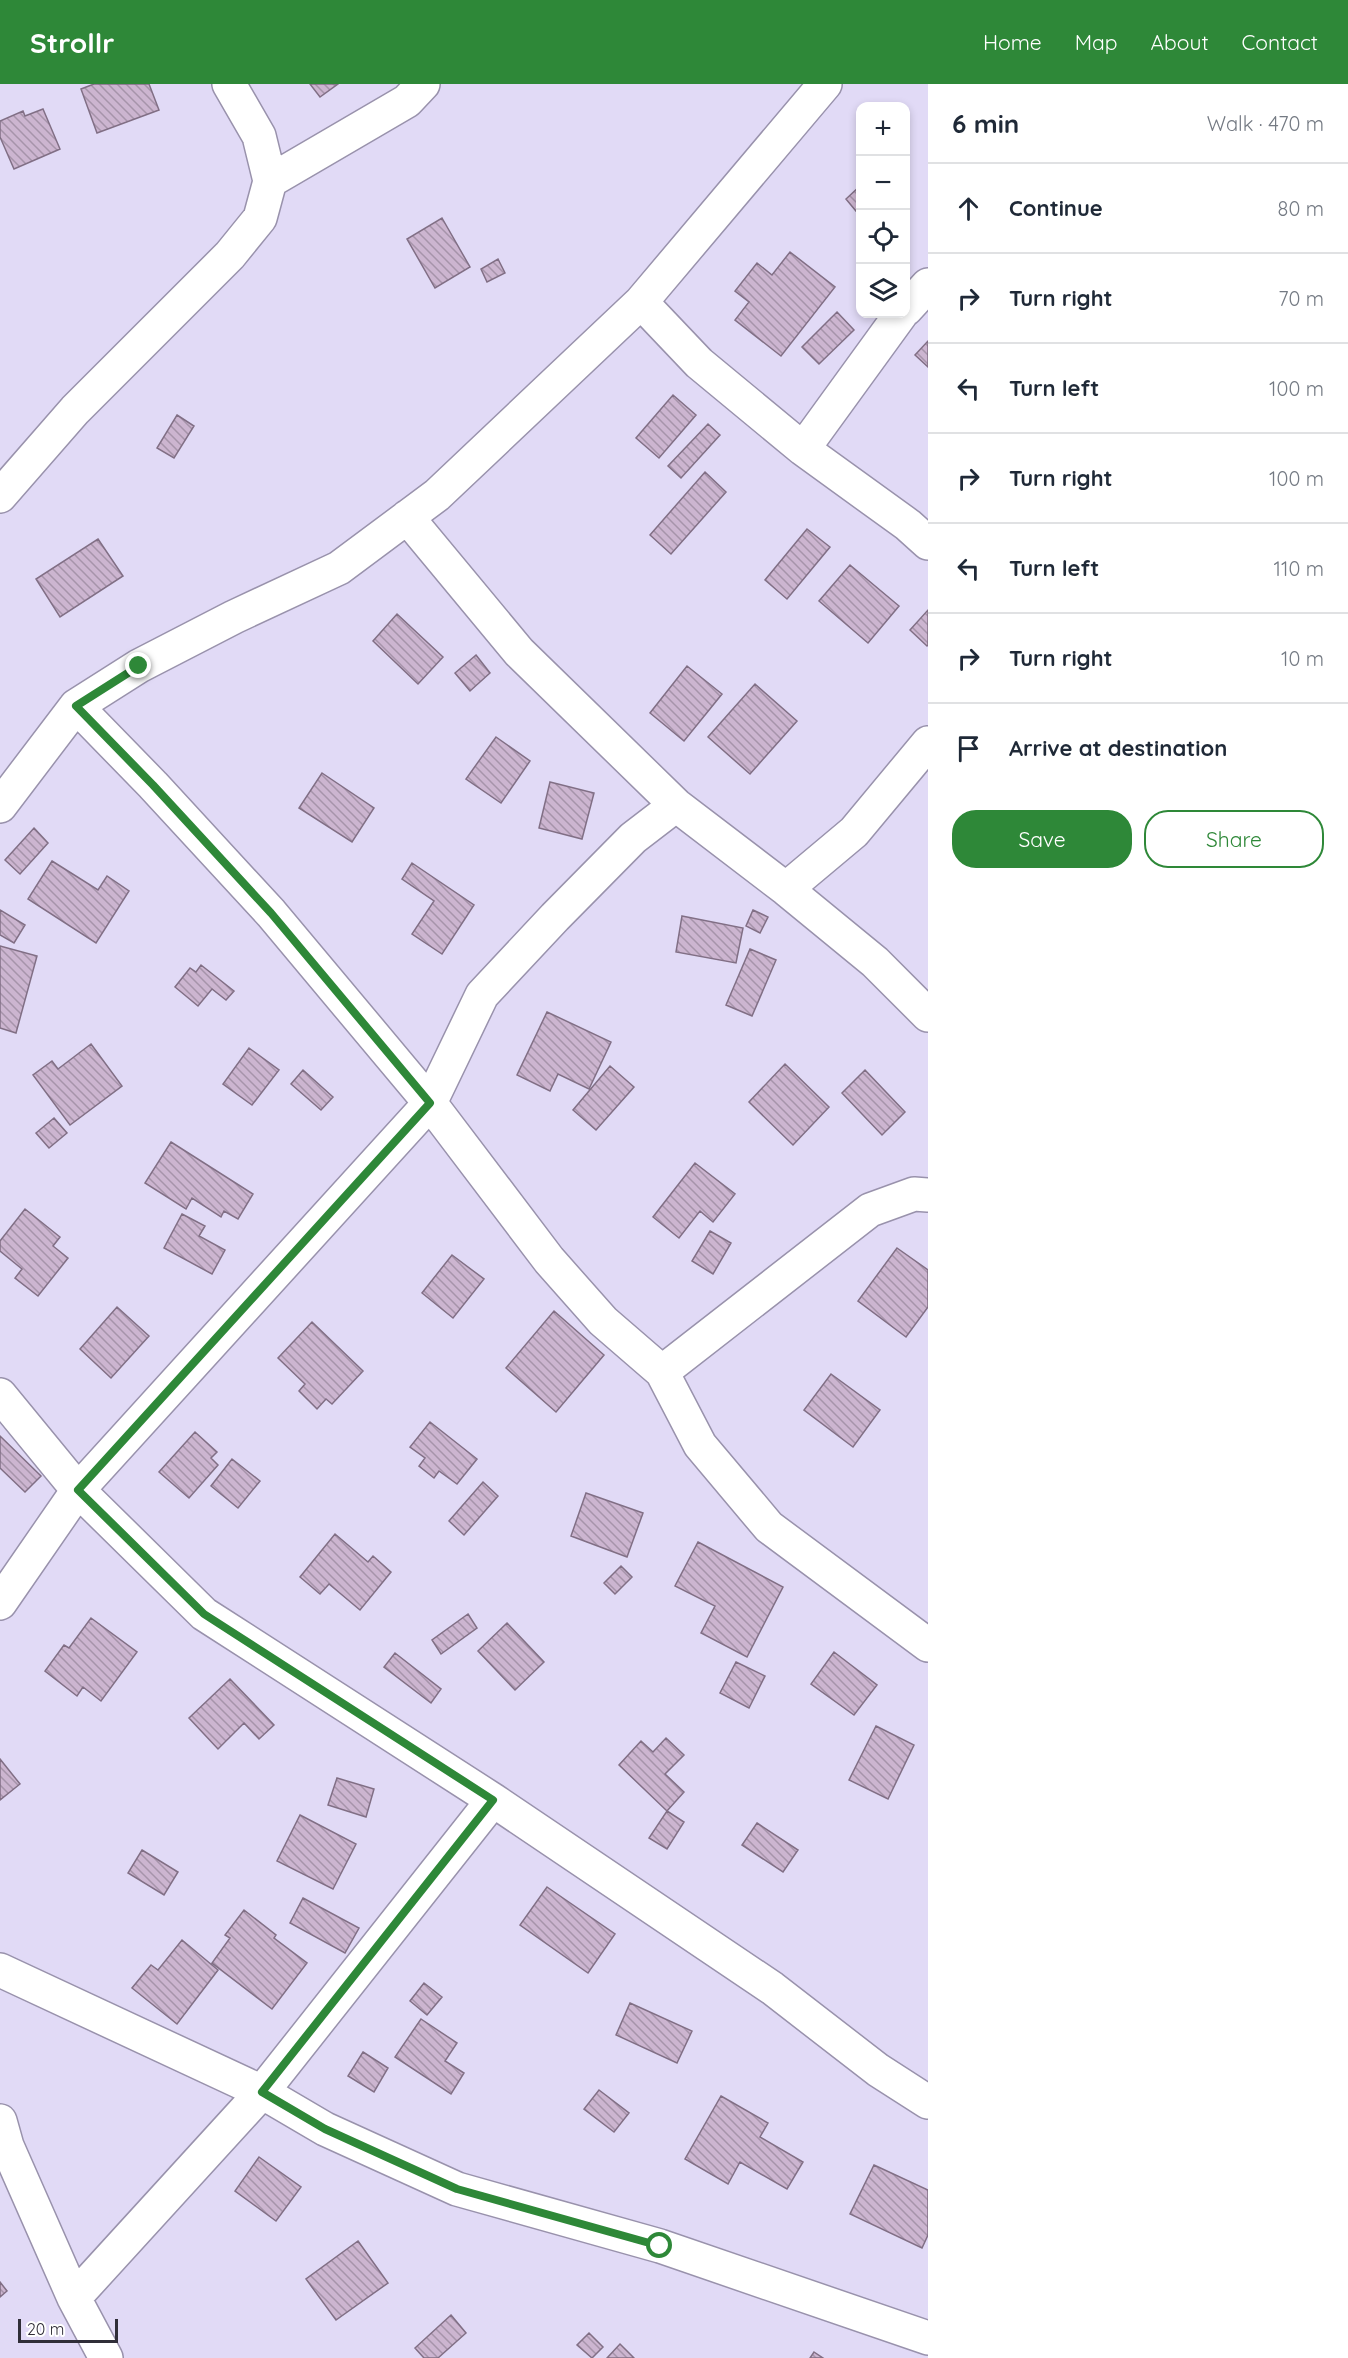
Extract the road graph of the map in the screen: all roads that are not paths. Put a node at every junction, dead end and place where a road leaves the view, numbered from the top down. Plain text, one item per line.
1 (229, 84) edge
2 (423, 84) edge
3 (825, 84) edge
4 (270, 181) junction
5 (928, 285) edge
6 (641, 302) junction
7 (910, 305) edge
8 (898, 318) edge
9 (803, 448) junction
10 (0, 496) edge
11 (407, 517) junction
12 (928, 543) edge
13 (76, 706) junction
14 (928, 743) edge
15 (5, 787) edge
16 (676, 805) junction
17 (786, 889) junction
18 (928, 1015) edge
19 (430, 1103) junction
20 (928, 1195) edge
21 (662, 1372) junction
22 (0, 1395) edge
23 (78, 1490) junction
24 (0, 1603) edge
25 (928, 1645) edge
26 (493, 1800) junction
27 (0, 1970) edge
28 (262, 2092) junction
29 (928, 2102) edge
30 (0, 2121) edge
31 (74, 2298) junction
32 (928, 2338) edge
33 (106, 2358) edge

1 - 4 street
2 - 4 street
3 - 6 street
4 - 10 street
5 - 7 street
6 - 9 street
6 - 11 street
8 - 9 street
9 - 12 street
11 - 13 street
11 - 16 street
13 - 15 street
13 - 19 street
14 - 17 street
16 - 17 street
16 - 19 street
17 - 18 street
19 - 21 street
19 - 23 street
20 - 21 street
21 - 25 street
22 - 23 street
23 - 24 street
23 - 26 street
26 - 28 street
26 - 29 street
27 - 28 street
28 - 31 street
28 - 32 street
30 - 31 street
31 - 33 street

